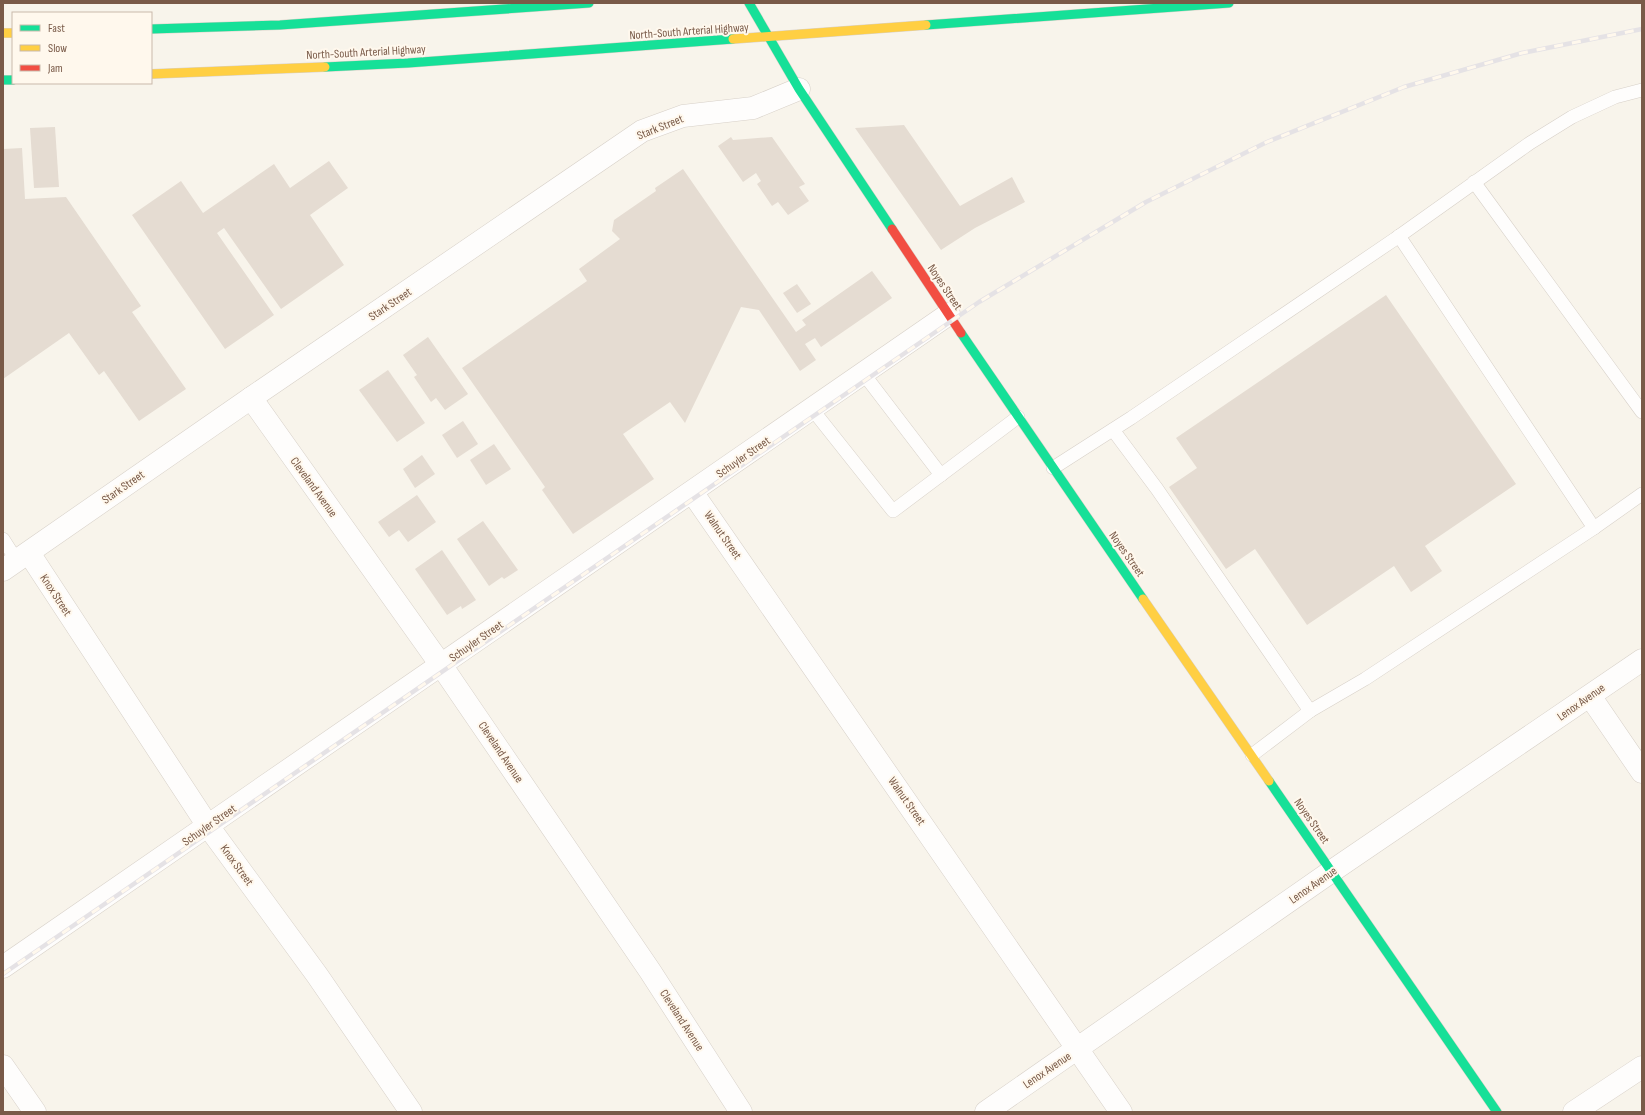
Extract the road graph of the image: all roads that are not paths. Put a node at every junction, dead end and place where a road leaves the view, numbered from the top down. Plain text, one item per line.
1 (589, 3) edge
2 (749, 3) edge
3 (1229, 3) edge
4 (152, 29) edge
5 (768, 37) junction
6 (152, 74) edge
7 (799, 89) junction
8 (1642, 90) edge
9 (1474, 182) junction
10 (1399, 236) junction
11 (949, 314) junction
12 (863, 373) junction
13 (251, 398) junction
14 (812, 409) junction
15 (1642, 412) edge
16 (1018, 417) junction
17 (1113, 430) junction
18 (1053, 468) junction
19 (941, 475) junction
20 (692, 492) junction
21 (1642, 494) edge
22 (1594, 528) junction
23 (3, 539) edge
24 (16, 561) edge
25 (1642, 660) edge
26 (441, 665) junction
27 (1590, 696) junction
28 (1310, 711) junction
29 (1252, 755) junction
30 (1642, 772) edge
31 (208, 826) junction
32 (1332, 871) junction
33 (3, 967) edge
34 (1078, 1049) junction
35 (3, 1066) edge
36 (1642, 1067) edge
37 (35, 1112) edge
38 (411, 1112) edge
39 (741, 1112) edge
40 (986, 1112) edge
41 (1121, 1112) edge
42 (1497, 1112) edge
43 (1574, 1112) edge

1 - 4 main road
2 - 5 main road, Noyes Street
3 - 5 main road, North-South Arterial Highway
5 - 6 main road, North-South Arterial Highway
5 - 7 main road, Noyes Street
7 - 11 main road, Noyes Street
7 - 13 street, Stark Street
8 - 9 lane
9 - 10 lane
9 - 15 lane
10 - 17 lane
10 - 22 lane
11 - 12 street, Schuyler Street
11 - 16 main road, Noyes Street
12 - 14 street, Schuyler Street
12 - 19 lane
13 - 24 street, Stark Street
13 - 26 street, Cleveland Avenue
14 - 19 lane
14 - 20 street, Schuyler Street
16 - 18 main road, Noyes Street
16 - 19 lane
17 - 18 lane
17 - 28 lane
18 - 29 main road, Noyes Street
20 - 26 street, Schuyler Street
20 - 34 street, Walnut Street
21 - 22 lane
22 - 28 lane
23 - 24 lane
24 - 31 street, Knox Street
25 - 27 street, Lenox Avenue
26 - 31 street, Schuyler Street
26 - 39 street, Cleveland Avenue
27 - 30 street
27 - 32 street, Lenox Avenue
28 - 29 lane
29 - 32 main road, Noyes Street
31 - 33 street, Schuyler Street
31 - 38 street, Knox Street
32 - 34 street, Lenox Avenue
32 - 42 main road, Noyes Street
34 - 40 street, Lenox Avenue
34 - 41 street, Walnut Street
35 - 37 street
36 - 43 street

